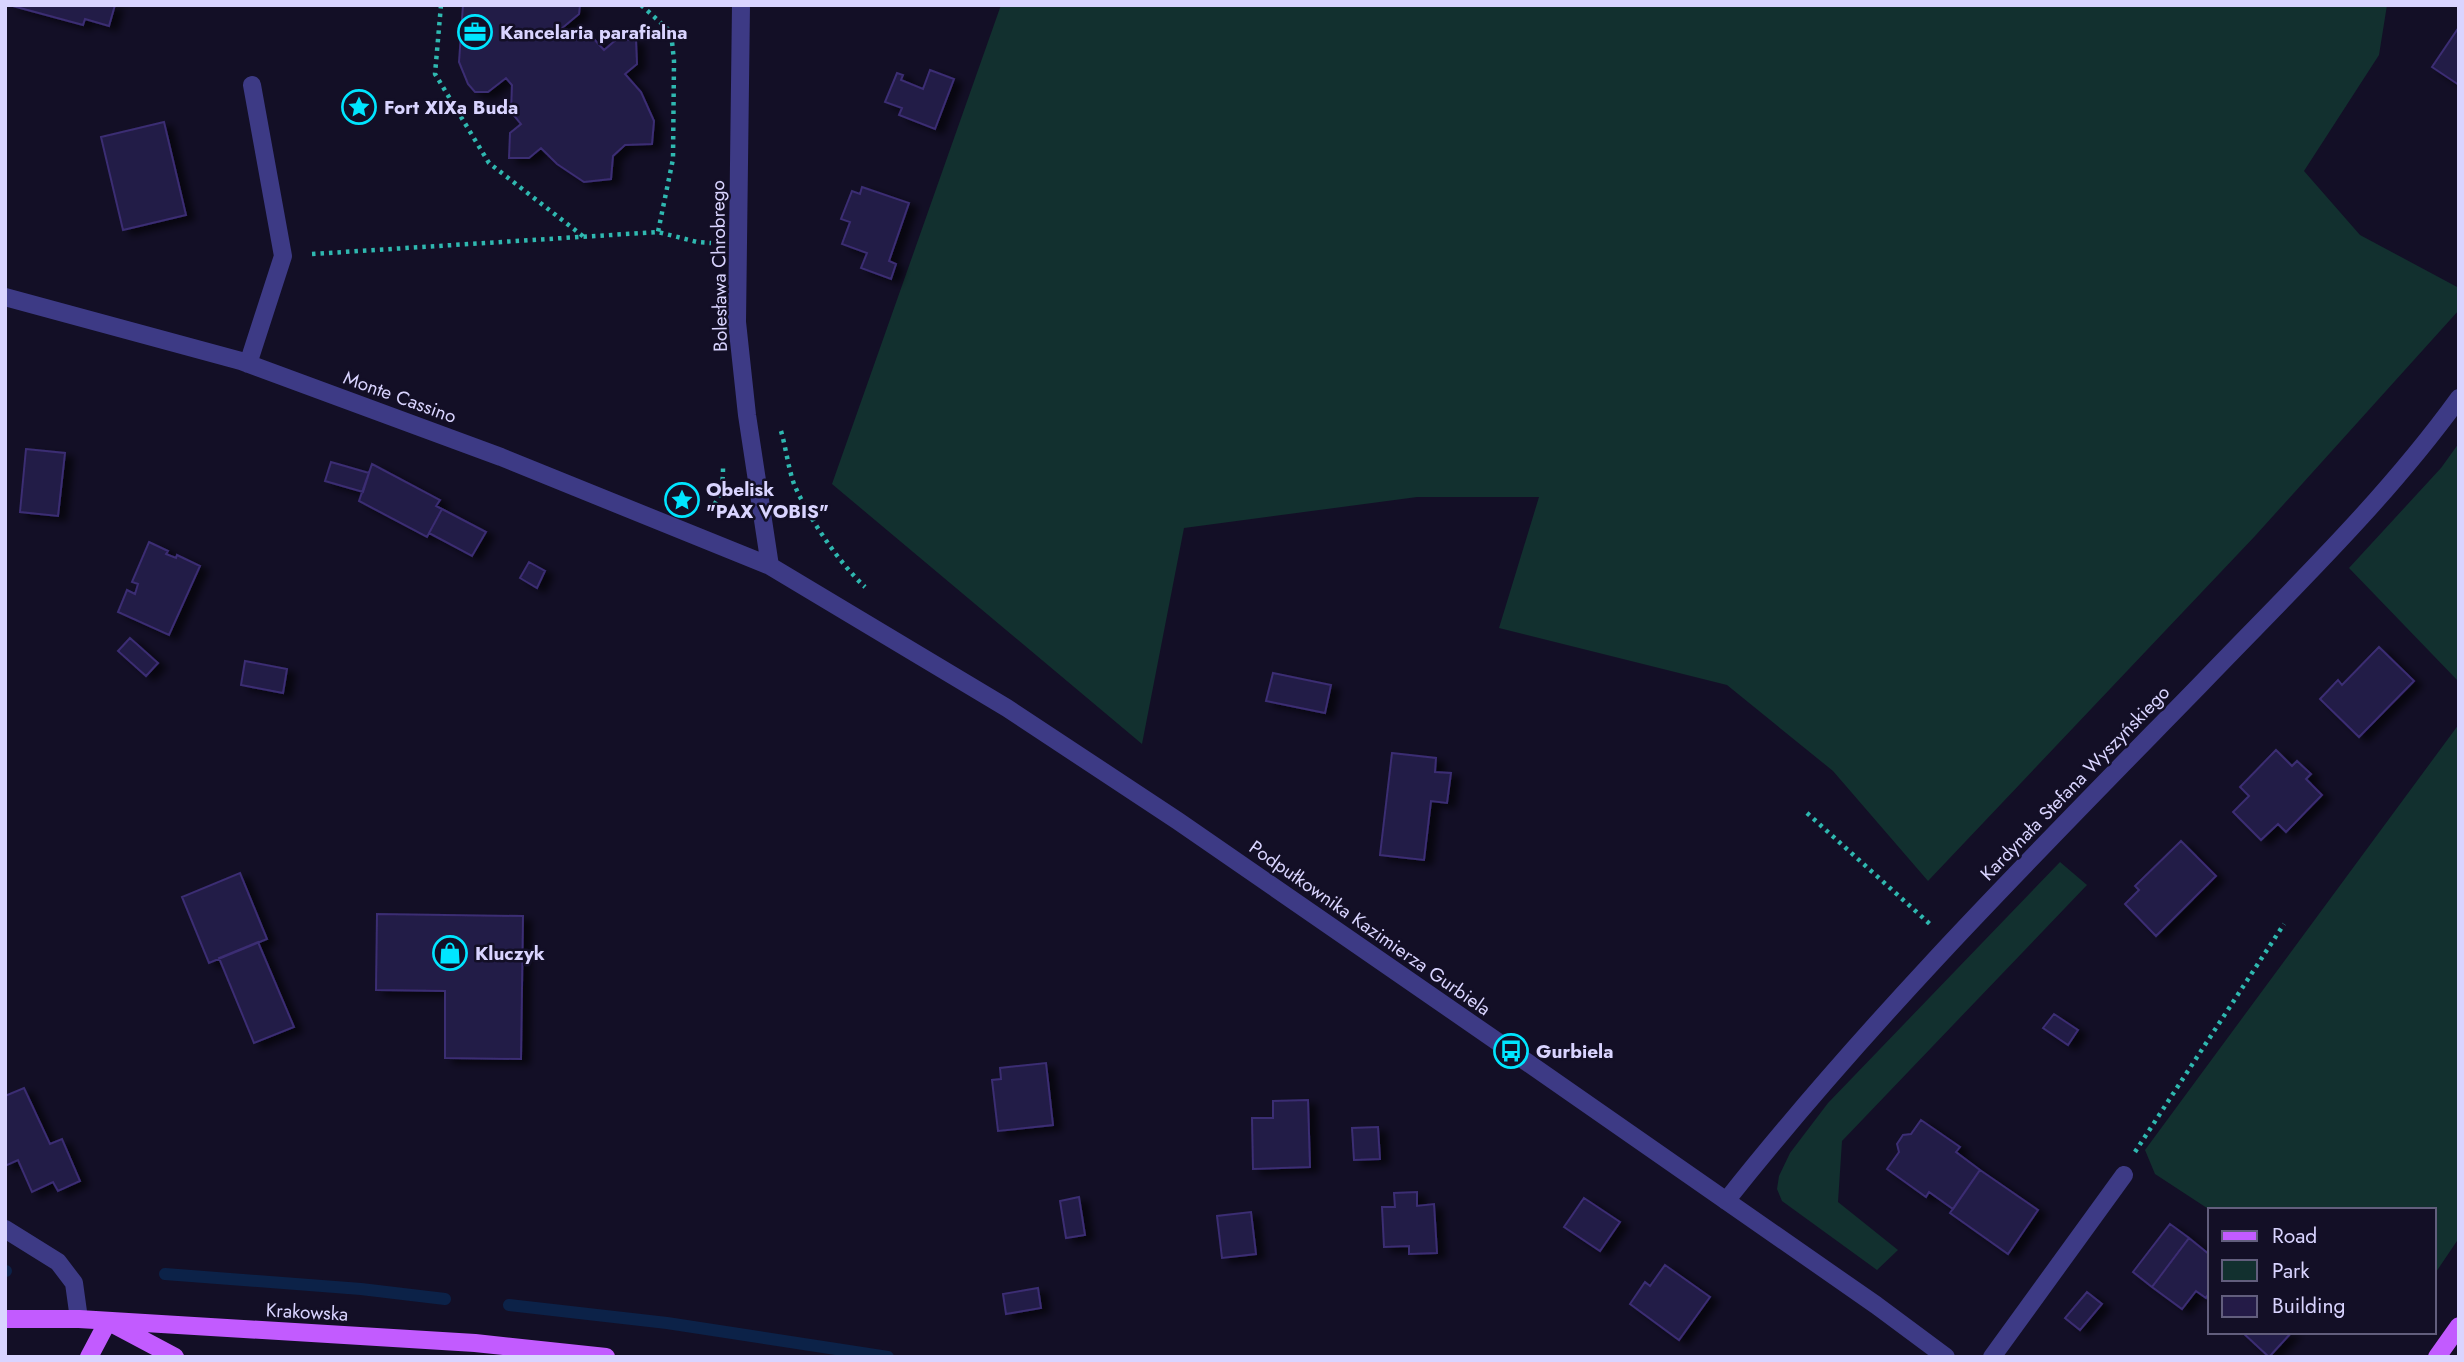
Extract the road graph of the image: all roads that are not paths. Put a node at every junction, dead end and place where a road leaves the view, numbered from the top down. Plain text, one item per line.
1 (741, 5) edge
2 (252, 85) dead end
3 (5, 297) edge
4 (248, 364) junction
5 (2459, 398) edge
6 (771, 566) junction
7 (2124, 1175) road end
8 (1726, 1201) junction
9 (5, 1229) edge
10 (5, 1318) edge
11 (79, 1319) junction
12 (108, 1321) junction
13 (2459, 1326) edge
14 (1937, 1354) edge
15 (89, 1357) edge
16 (175, 1357) edge
17 (606, 1357) edge
18 (1992, 1357) edge
19 (2437, 1357) edge

1 - 6 street, Bolesława Chrobrego
2 - 4 street
3 - 4 street, Monte Cassino
4 - 6 street, Monte Cassino
5 - 8 street, Kardynała Stefana Wyszyńskiego
6 - 8 street, Podpułkownika Kazimierza Gurbiela
7 - 18 street
8 - 14 street, Podpułkownika Kazimierza Gurbiela
9 - 11 street
10 - 11 main road, Krakowska
11 - 12 main road, Krakowska
12 - 15 main road
12 - 16 main road
12 - 17 main road, Krakowska
13 - 19 main road

